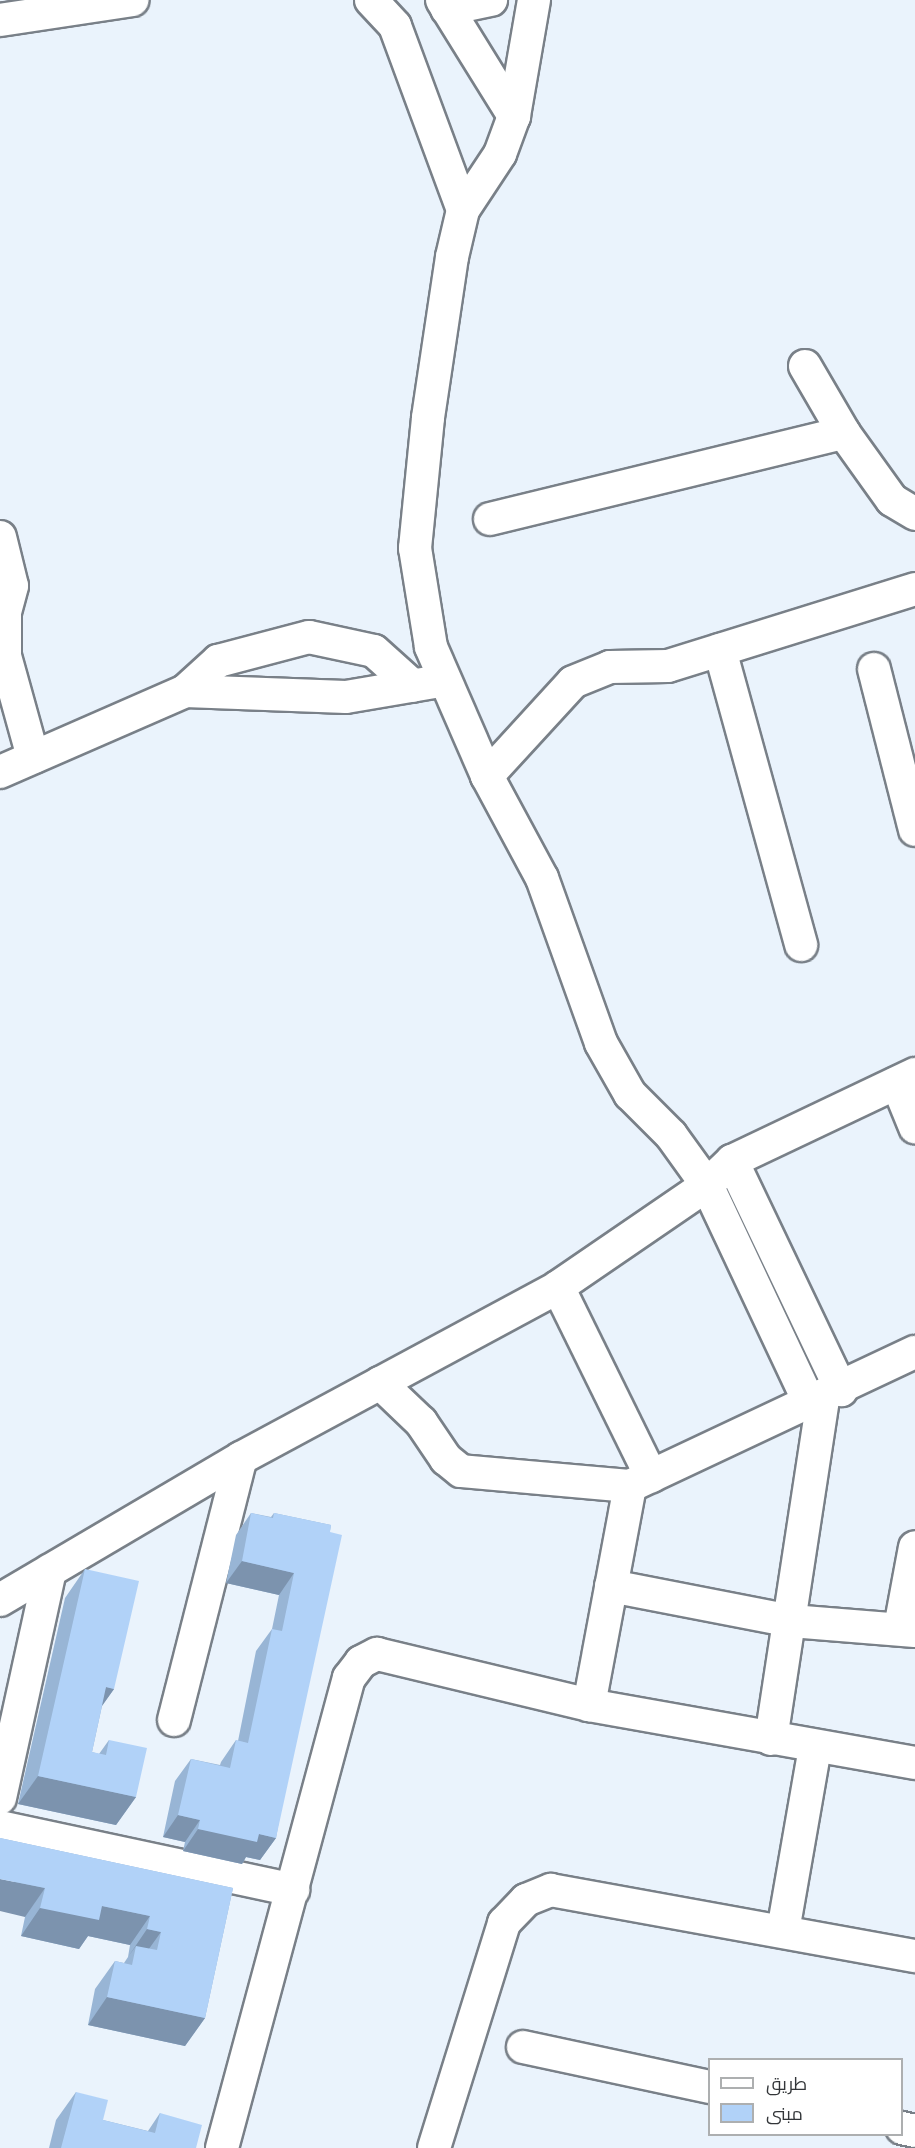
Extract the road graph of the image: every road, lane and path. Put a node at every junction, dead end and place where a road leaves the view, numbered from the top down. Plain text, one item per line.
1 (132, 0) edge
2 (371, 0) edge
3 (491, 0) edge
4 (534, 0) edge
5 (444, 4) edge
6 (0, 20) edge
7 (514, 116) junction
8 (464, 210) junction
9 (805, 366) dead end
10 (844, 433) junction
11 (915, 514) edge
12 (490, 519) dead end
13 (0, 537) edge
14 (915, 589) edge
15 (720, 650) junction
16 (873, 669) dead end
17 (445, 680) junction
18 (413, 686) junction
19 (185, 691) junction
20 (33, 757) junction
21 (0, 772) edge
22 (487, 776) junction
23 (915, 830) edge
24 (801, 945) dead end
25 (906, 1078) edge
26 (915, 1127) edge
27 (732, 1161) junction
28 (706, 1185) junction
29 (558, 1287) junction
30 (915, 1352) edge
31 (380, 1383) junction
32 (825, 1397) junction
33 (241, 1458) junction
34 (640, 1481) junction
35 (915, 1547) edge
36 (50, 1570) junction
37 (611, 1586) junction
38 (0, 1600) edge
39 (791, 1621) junction
40 (907, 1630) edge
41 (589, 1705) junction
42 (174, 1720) dead end
43 (771, 1739) junction
44 (815, 1747) junction
45 (915, 1764) edge
46 (0, 1798) edge
47 (0, 1827) edge
48 (293, 1890) junction
49 (783, 1931) junction
50 (915, 1956) edge
51 (523, 2047) dead end
52 (708, 2087) edge
53 (222, 2148) edge
54 (434, 2148) edge

1 - 6 street
2 - 8 street
3 - 5 street
4 - 7 street
5 - 7 street
7 - 8 street
8 - 17 street
9 - 10 street
10 - 11 street
10 - 12 street
13 - 20 street
14 - 15 street
15 - 22 street
15 - 24 street
16 - 23 street
17 - 18 street
17 - 22 street
18 - 19 street
18 - 19 street
19 - 20 street
20 - 21 street
22 - 28 street
25 - 26 street
25 - 27 street
27 - 28 street
27 - 32 street
28 - 29 street
28 - 32 street
29 - 31 street
29 - 34 street
30 - 32 street
31 - 33 street
31 - 34 street
32 - 34 street
32 - 39 street
33 - 36 street
33 - 42 street
34 - 37 street
35 - 40 street
36 - 38 street
36 - 46 street
37 - 39 street
37 - 41 street
39 - 40 street
39 - 43 street
41 - 43 street
41 - 48 street
43 - 44 street
44 - 45 street
44 - 49 street
47 - 48 street
48 - 53 street
49 - 50 street
49 - 54 street
51 - 52 street

